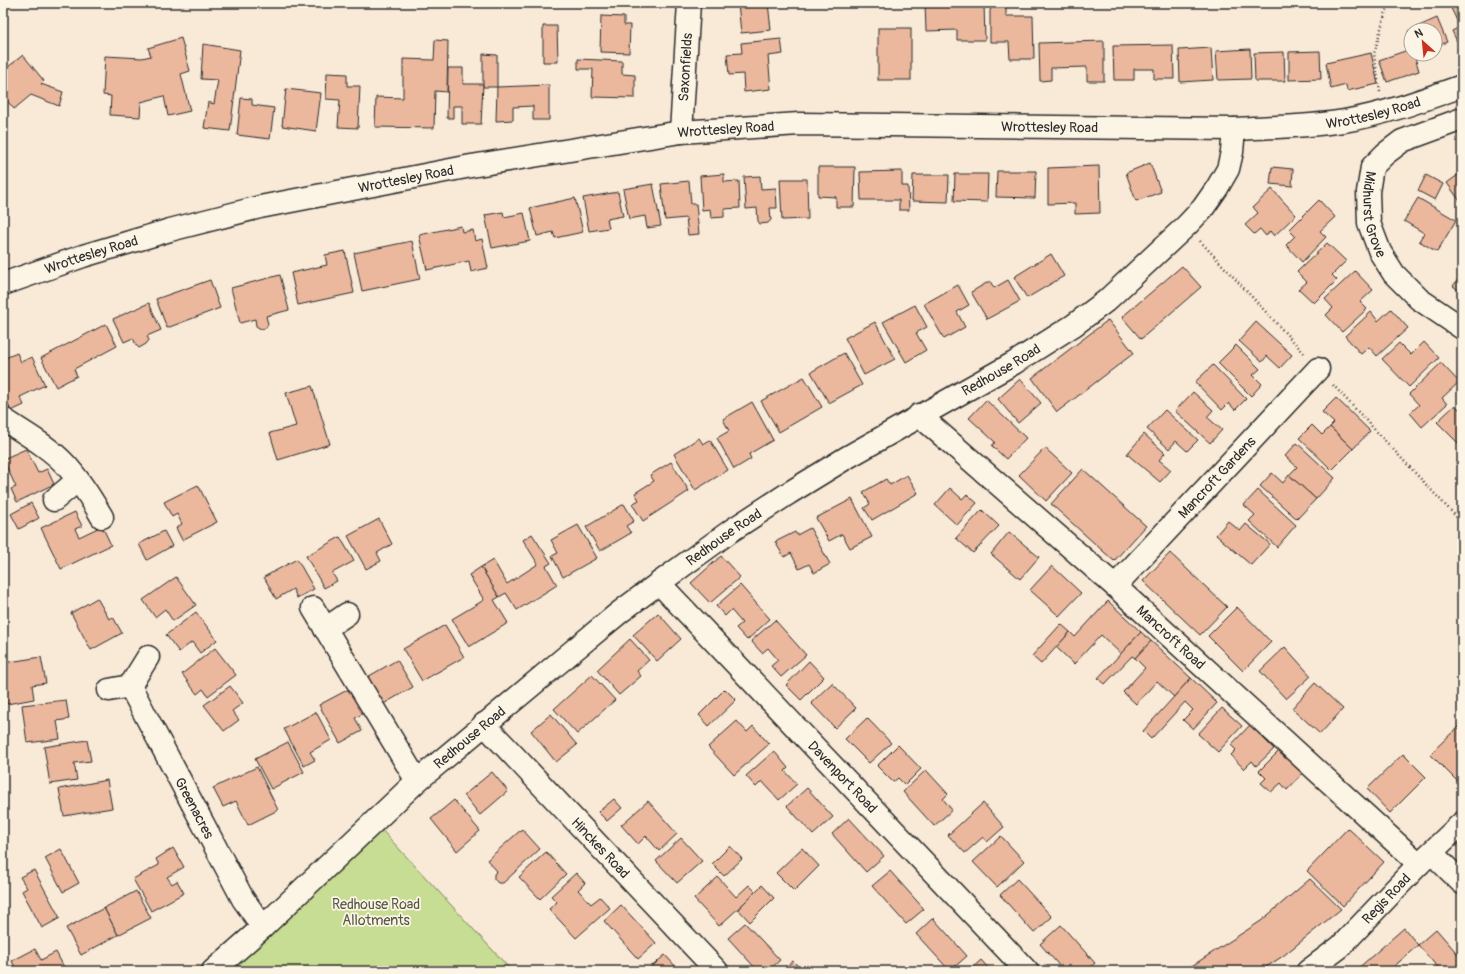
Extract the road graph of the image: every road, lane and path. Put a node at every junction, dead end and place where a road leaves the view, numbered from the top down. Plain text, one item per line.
1 (689, 3) edge
2 (1391, 3) edge
3 (1462, 86) edge
4 (1384, 112) junction
5 (1462, 119) edge
6 (1234, 129) junction
7 (681, 132) junction
8 (3, 284) edge
9 (1462, 328) edge
10 (1318, 369) dead end
11 (919, 415) junction
12 (3, 419) edge
13 (78, 480) junction
14 (54, 500) dead end
15 (102, 517) dead end
16 (659, 582) junction
17 (1115, 586) junction
18 (313, 608) dead end
19 (347, 614) dead end
20 (326, 629) junction
21 (148, 657) dead end
22 (130, 686) junction
23 (108, 690) dead end
24 (484, 724) junction
25 (417, 781) junction
26 (1462, 823) edge
27 (1426, 858) junction
28 (1462, 883) edge
29 (264, 927) junction
30 (213, 971) edge
31 (717, 971) edge
32 (1027, 971) edge
33 (1308, 971) edge

1 - 7 street, Saxonfields
2 - 4 path
3 - 4 street, Wrottesley Road
4 - 6 street, Wrottesley Road
5 - 9 street, Midhurst Grove
6 - 7 street, Wrottesley Road
6 - 11 street, Redhouse Road
7 - 8 street, Wrottesley Road
10 - 17 street, Mancroft Gardens
11 - 16 street, Redhouse Road
11 - 17 street, Mancroft Road
12 - 13 street
13 - 14 street
13 - 15 street
16 - 24 street, Redhouse Road
16 - 32 street, Davenport Road
17 - 27 street, Mancroft Road
18 - 20 street
19 - 20 street
20 - 25 street
21 - 22 street
22 - 23 street
22 - 29 street, Greenacres
24 - 25 street, Redhouse Road
24 - 31 street, Hinckes Road
25 - 29 street, Redhouse Road
26 - 27 street, Regis Road
27 - 28 street, Mancroft Road
27 - 33 street, Regis Road
29 - 30 street, Redhouse Road

